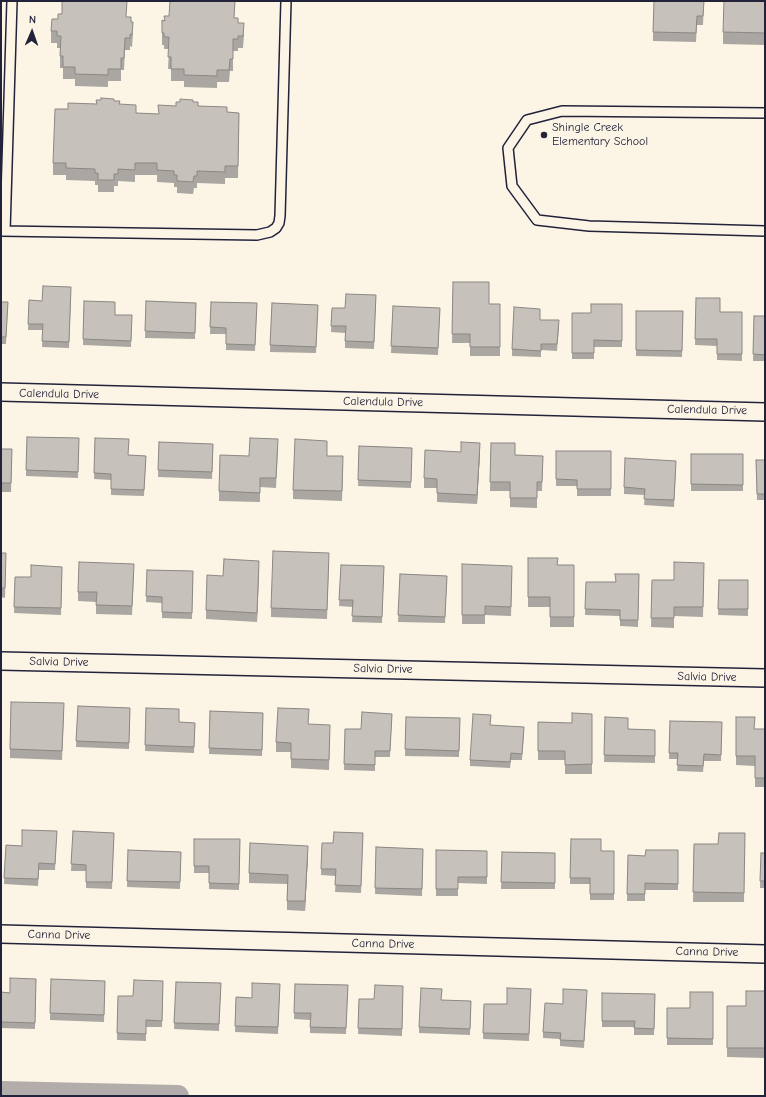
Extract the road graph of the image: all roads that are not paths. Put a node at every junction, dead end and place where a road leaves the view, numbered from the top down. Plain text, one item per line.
1 (12, 1) edge
2 (286, 1) edge
3 (765, 113) edge
4 (3, 231) edge
5 (765, 231) edge
6 (1, 392) edge
7 (765, 412) edge
8 (1, 661) edge
9 (765, 678) edge
10 (1, 934) edge
11 (765, 954) edge

1 - 4 lane
2 - 4 lane
3 - 5 lane
6 - 7 street, Calendula Drive
8 - 9 street, Salvia Drive
10 - 11 street, Canna Drive

